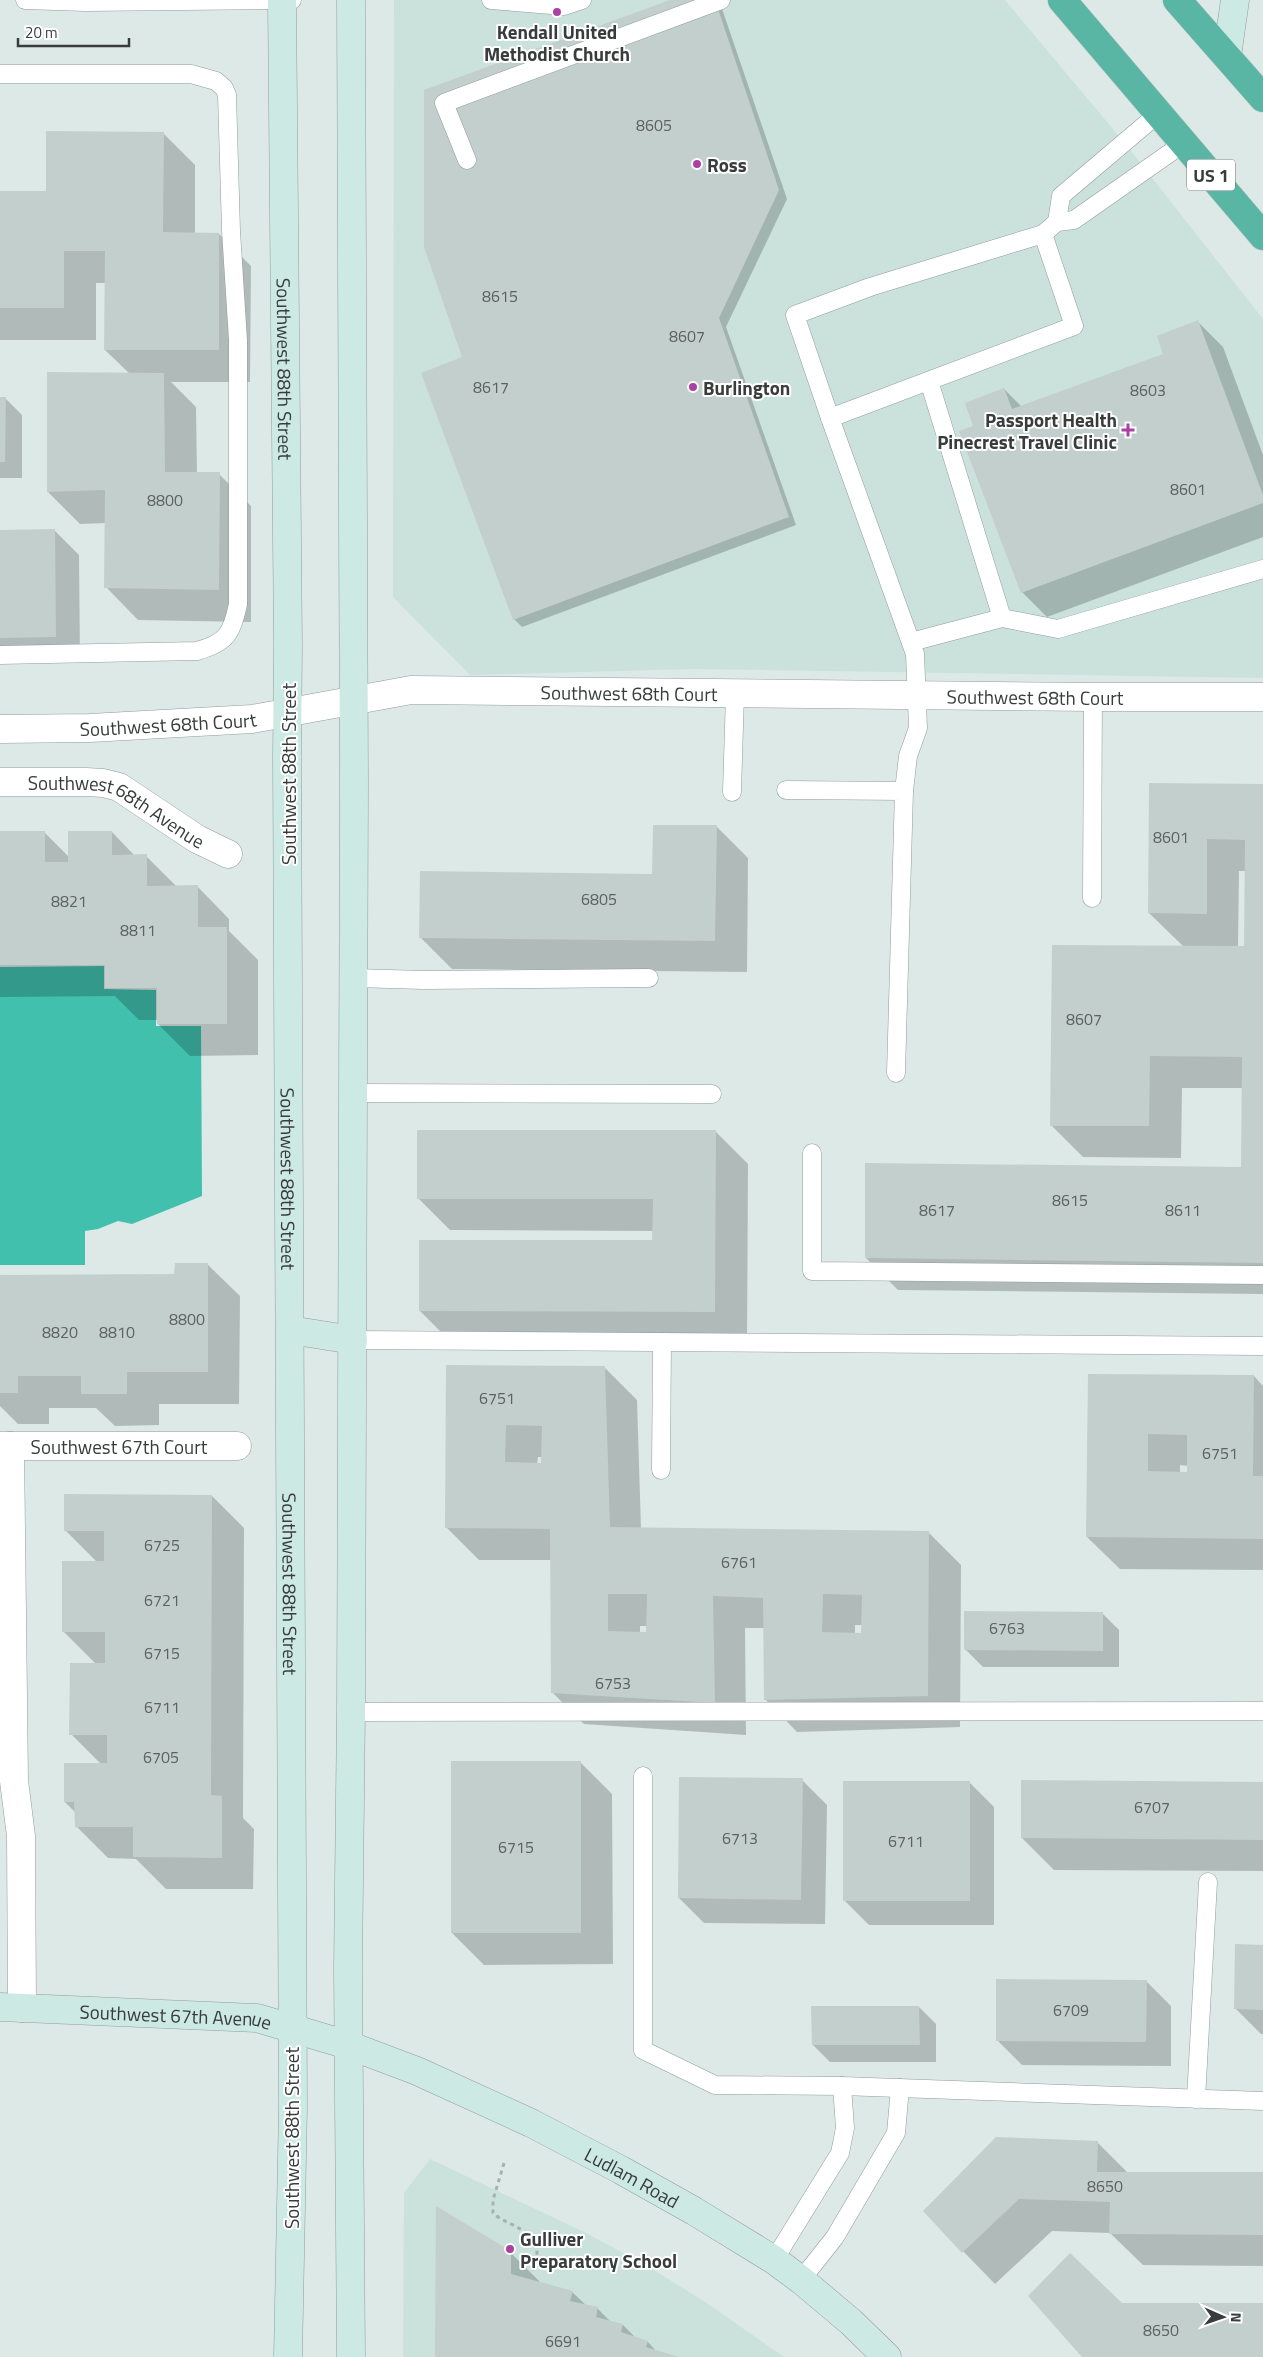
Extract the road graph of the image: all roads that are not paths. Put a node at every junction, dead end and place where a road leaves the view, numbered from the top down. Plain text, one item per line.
1 (25, 0) edge
2 (350, 0) edge
3 (491, 0) edge
4 (582, 0) edge
5 (721, 0) edge
6 (1062, 0) edge
7 (1177, 0) edge
8 (1235, 0) edge
9 (286, 1) edge
10 (1227, 56) junction
11 (0, 74) edge
12 (1263, 98) edge
13 (1159, 113) junction
14 (1184, 143) junction
15 (467, 160) dead end
16 (1058, 222) junction
17 (1044, 234) junction
18 (1263, 236) edge
19 (929, 381) junction
20 (830, 418) junction
21 (1263, 569) edge
22 (1002, 618) junction
23 (911, 642) junction
24 (0, 655) edge
25 (735, 694) junction
26 (917, 694) junction
27 (1093, 697) junction
28 (1263, 697) edge
29 (353, 700) junction
30 (287, 713) junction
31 (0, 729) edge
32 (0, 782) edge
33 (786, 790) dead end
34 (904, 791) junction
35 (732, 792) dead end
36 (228, 854) dead end
37 (1092, 898) dead end
38 (354, 978) junction
39 (649, 978) dead end
40 (896, 1073) dead end
41 (353, 1093) junction
42 (712, 1094) dead end
43 (812, 1153) dead end
44 (1263, 1275) edge
45 (290, 1330) junction
46 (353, 1340) junction
47 (662, 1342) junction
48 (1263, 1346) edge
49 (5, 1446) edge
50 (237, 1446) dead end
51 (661, 1470) dead end
52 (1263, 1711) edge
53 (352, 1712) junction
54 (643, 1776) dead end
55 (7, 1789) edge
56 (1208, 1882) dead end
57 (11, 2008) edge
58 (291, 2027) junction
59 (348, 2046) junction
60 (842, 2086) junction
61 (900, 2088) junction
62 (1196, 2099) junction
63 (1263, 2101) edge
64 (774, 2260) junction
65 (800, 2280) junction
66 (288, 2357) edge
67 (351, 2357) edge
68 (888, 2357) edge

1 - 9 lane
2 - 29 street
3 - 4 lane
5 - 15 lane
6 - 13 highway, US 1
7 - 10 highway
8 - 10 street
9 - 30 street, Southwest 88th Street
10 - 12 highway
11 - 24 lane
13 - 14 highway, US 1
13 - 16 lane
14 - 16 lane
14 - 18 highway, US 1
16 - 17 lane
17 - 19 lane
17 - 20 lane
19 - 20 lane
19 - 22 lane
20 - 23 lane
21 - 22 lane
22 - 23 lane
23 - 26 lane
25 - 26 street, Southwest 68th Court
25 - 29 street, Southwest 68th Court
25 - 35 lane
26 - 27 street, Southwest 68th Court
26 - 34 lane
27 - 28 street, Southwest 68th Court
27 - 37 lane
29 - 30 street, Southwest 68th Court
29 - 38 street
30 - 31 street, Southwest 68th Court
30 - 45 street, Southwest 88th Street
32 - 36 street, Southwest 68th Avenue
33 - 34 lane
34 - 40 lane
38 - 39 lane
38 - 41 street
41 - 42 lane
41 - 46 street
43 - 44 lane
45 - 46 street
45 - 58 street, Southwest 88th Street
46 - 47 lane
46 - 53 street
47 - 48 lane
47 - 51 lane
49 - 50 street, Southwest 67th Court
49 - 55 street
52 - 53 lane
53 - 59 street
54 - 60 lane
55 - 57 street
56 - 62 lane
57 - 58 street, Southwest 67th Avenue
58 - 59 street, Southwest 67th Avenue
58 - 66 street, Southwest 88th Street
59 - 64 street, Ludlam Road
59 - 67 street
60 - 61 lane
60 - 64 lane
61 - 62 lane
61 - 65 lane
62 - 63 lane
64 - 65 street, Ludlam Road
65 - 68 street, Ludlam Road

